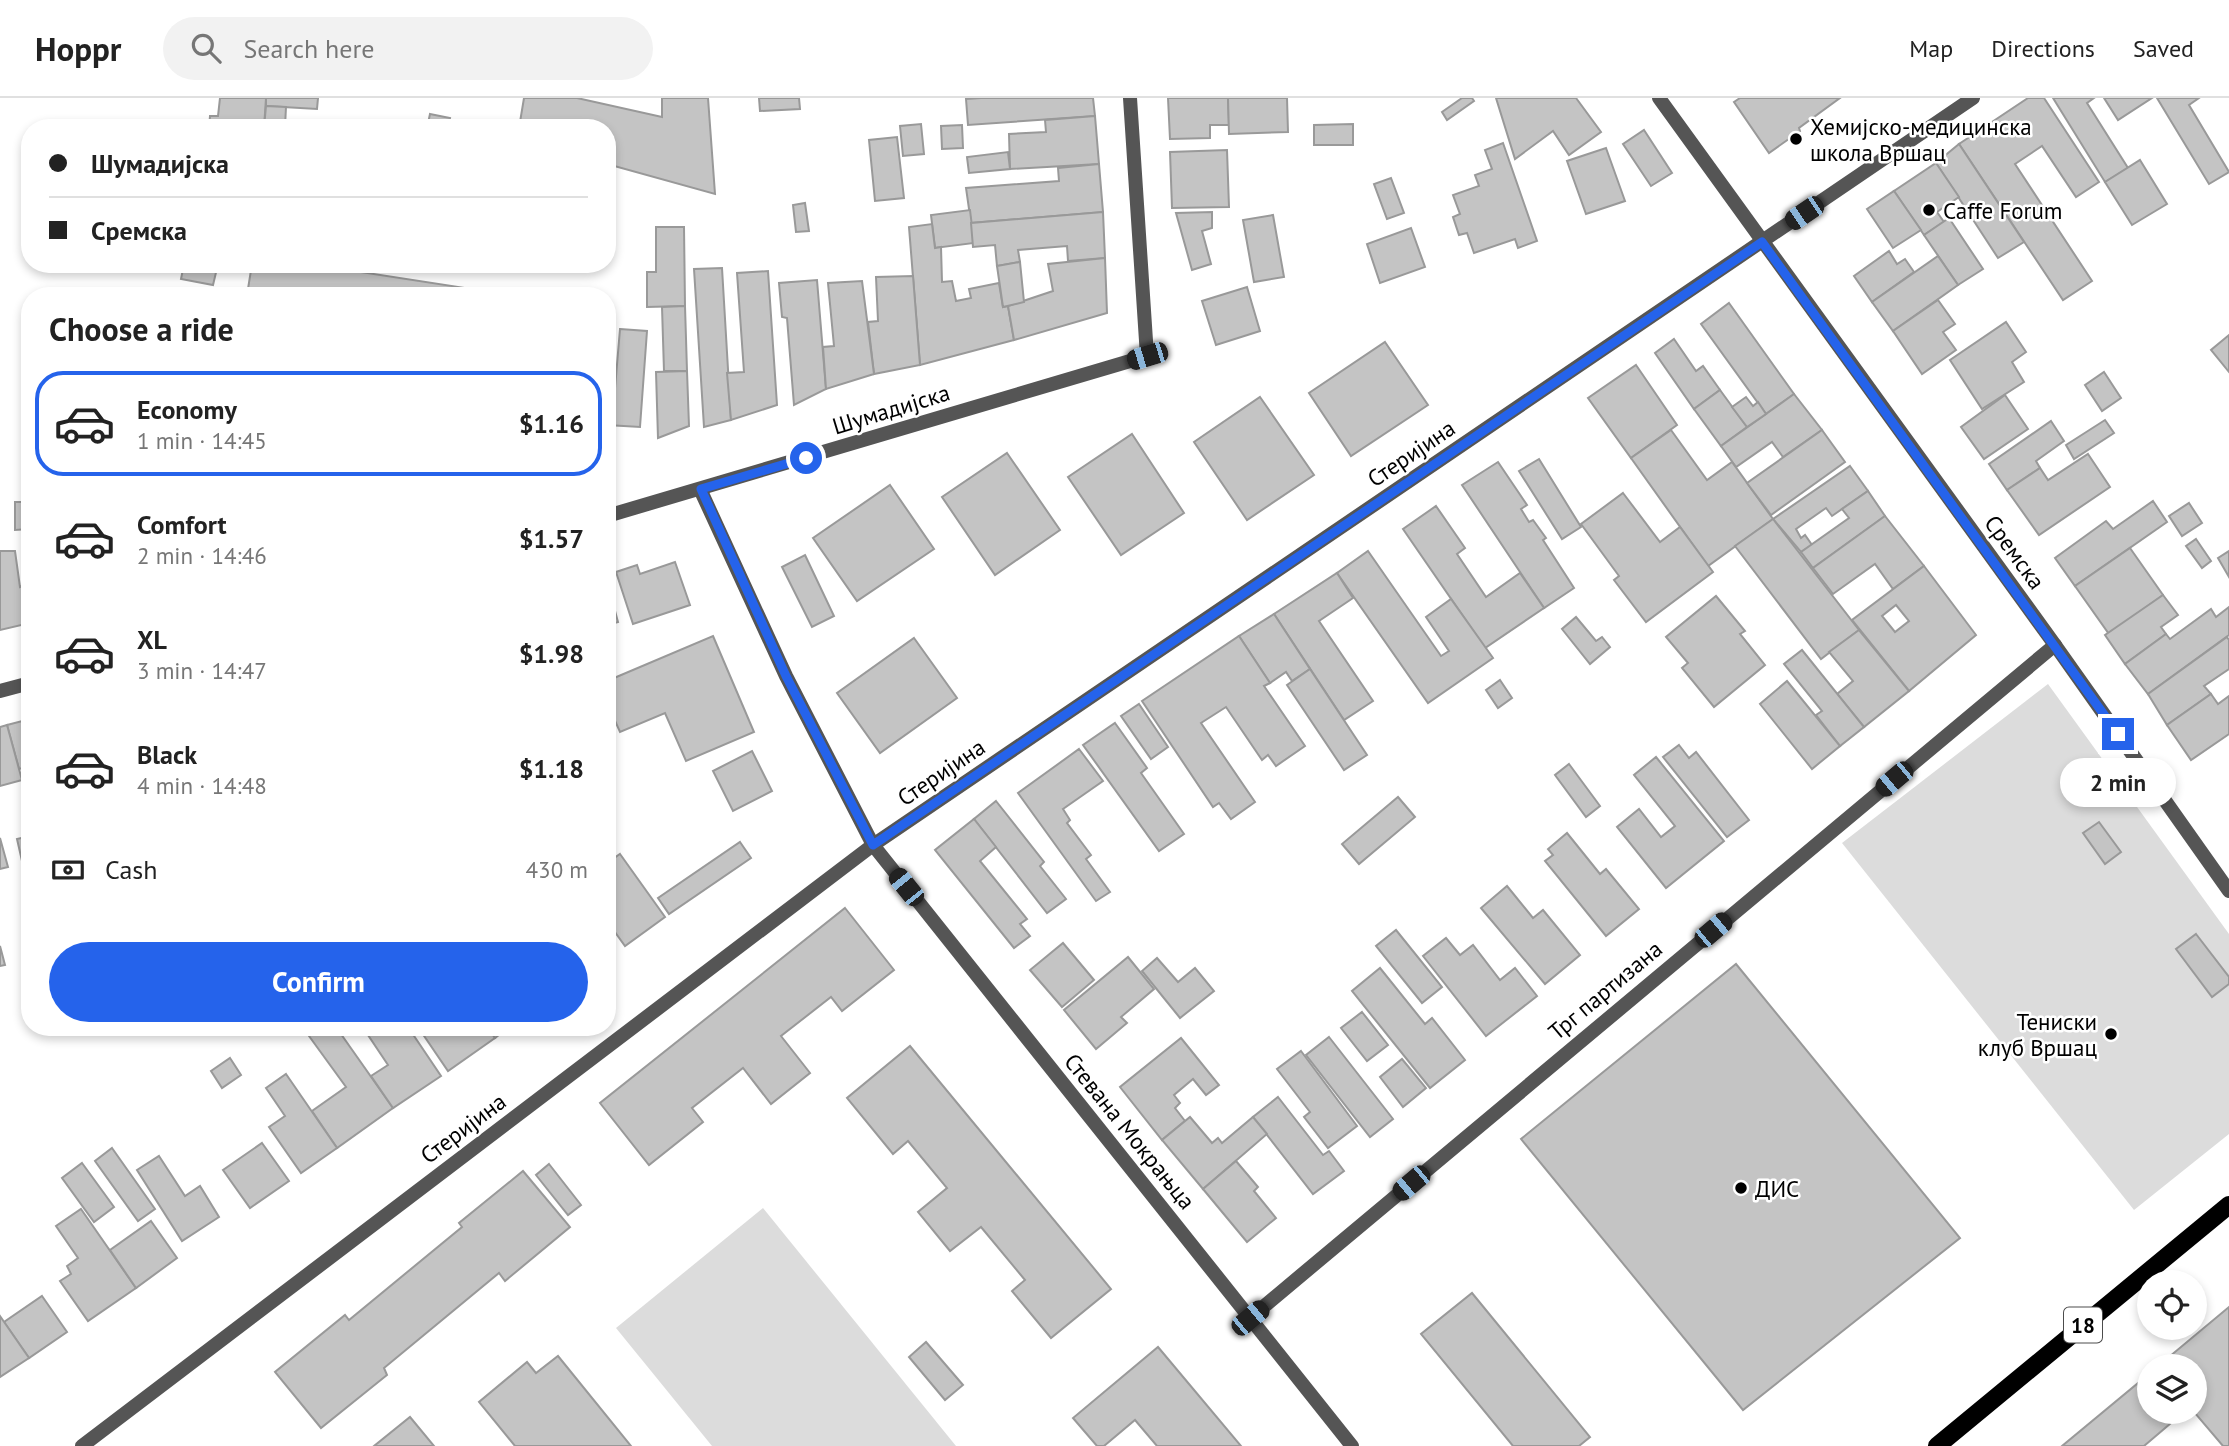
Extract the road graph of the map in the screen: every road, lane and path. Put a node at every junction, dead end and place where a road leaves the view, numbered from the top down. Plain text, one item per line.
1 (1130, 98) edge
2 (1659, 98) edge
3 (1973, 98) edge
4 (1762, 242) junction
5 (701, 489) junction
6 (616, 513) edge
7 (2054, 645) junction
8 (21, 685) edge
9 (0, 691) edge
10 (873, 845) junction
11 (2229, 891) edge
12 (2229, 1205) edge
13 (1250, 1318) junction
14 (82, 1446) edge
15 (1352, 1446) edge
16 (1937, 1446) edge

1 - 5 street, Шумадијска
2 - 4 street, Сремска
3 - 4 street, Стеријина
4 - 7 street, Сремска
4 - 10 street, Стеријина
5 - 6 street, Шумадијска
5 - 10 street
7 - 11 street, Сремска
7 - 13 street, Трг партизана
8 - 9 street
10 - 13 street, Стевана Мокрањца
10 - 14 street, Стеријина
12 - 16 main road, 18
13 - 15 street, Стевана Мокрањца

